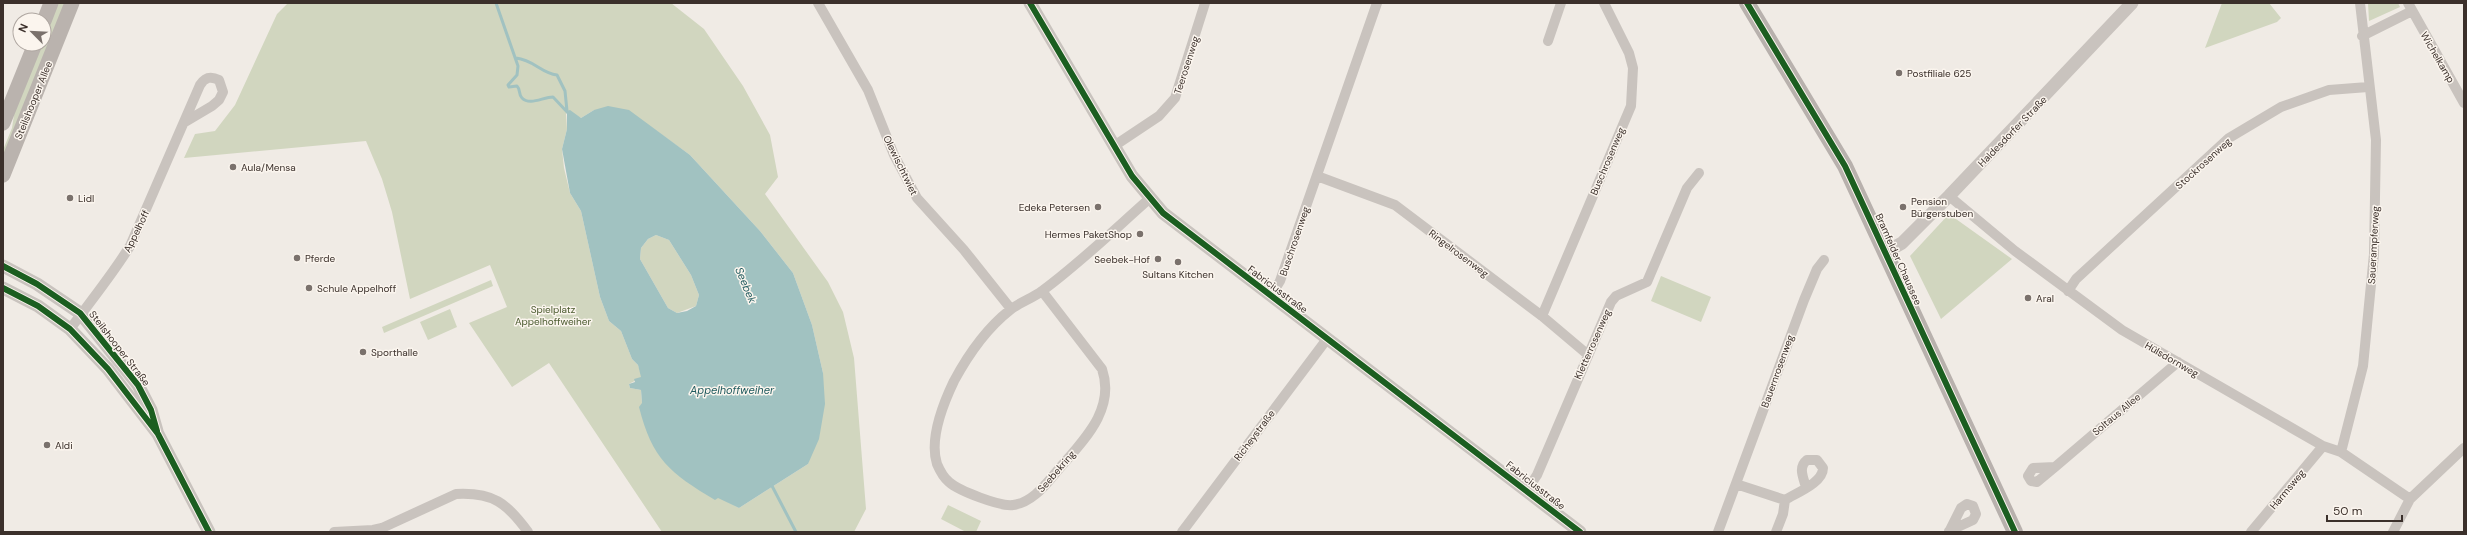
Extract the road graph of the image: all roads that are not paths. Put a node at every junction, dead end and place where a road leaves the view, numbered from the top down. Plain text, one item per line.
1 (72, 3) edge
2 (818, 3) edge
3 (1030, 3) edge
4 (1205, 3) edge
5 (1377, 3) edge
6 (1561, 3) edge
7 (1604, 3) edge
8 (1747, 3) edge
9 (2132, 3) edge
10 (2360, 3) edge
11 (2410, 7) edge
12 (2362, 36) junction
13 (1548, 42) dead end
14 (32, 52) edge
15 (2368, 87) junction
16 (2464, 103) edge
17 (185, 122) dead end
18 (3, 123) edge
19 (1114, 146) junction
20 (1699, 173) dead end
21 (3, 176) edge
22 (1317, 176) junction
23 (1949, 196) junction
24 (1149, 199) junction
25 (1886, 252) junction
26 (1824, 260) dead end
27 (3, 266) edge
28 (3, 288) edge
29 (1042, 291) junction
30 (2068, 291) junction
31 (1271, 296) junction
32 (1011, 309) junction
33 (80, 313) junction
34 (1542, 316) junction
35 (70, 329) junction
36 (1327, 338) junction
37 (1587, 354) junction
38 (2178, 362) junction
39 (158, 434) junction
40 (2323, 446) junction
41 (2464, 448) edge
42 (2341, 452) junction
43 (2055, 467) dead end
44 (1736, 484) junction
45 (1806, 487) dead end
46 (1527, 490) junction
47 (1785, 500) junction
48 (2410, 500) junction
49 (209, 532) edge
50 (334, 532) edge
51 (528, 532) edge
52 (1182, 532) edge
53 (1580, 532) edge
54 (1718, 532) edge
55 (1776, 532) edge
56 (2015, 532) edge
57 (2251, 532) edge
58 (2393, 532) edge

1 - 21 main road, Steilshooper Allee
2 - 32 street, Olewischtwiet
3 - 19 street, Fabriciusstraße
4 - 19 street, Teerosenweg
5 - 22 street, Buschrosenweg
6 - 13 street
7 - 34 street, Buschrosenweg
8 - 25 main road, Bramfelder Chaussee
9 - 23 street, Haldesdorfer Straße
10 - 12 street, Sauerampferweg
11 - 12 street
11 - 16 street, Wichelkamp
12 - 15 street, Sauerampferweg
14 - 18 main road, Steilshooper Allee
15 - 30 street, Stockrosenweg
15 - 42 street, Sauerampferweg
17 - 33 street, Appelhoff
19 - 24 street, Fabriciusstraße
20 - 37 street, Kletterrosenweg
22 - 31 street, Buschrosenweg
22 - 34 street, Ringelrosenweg
23 - 25 street, Haldesdorfer Straße
23 - 30 street, Hülsdornweg
24 - 29 street, Seebekring
24 - 31 street, Fabriciusstraße
25 - 56 main road, Bramfelder Chaussee
26 - 44 street, Bauernrosenweg
27 - 33 street, Steilshooper Straße
28 - 35 street, Steilshooper Straße
29 - 32 street, Seebekring
29 - 32 street, Seebekring
30 - 38 street, Hülsdornweg
31 - 36 street, Fabriciusstraße
33 - 35 street, Appelhoff
33 - 39 street, Steilshooper Straße
34 - 37 street, Ringelrosenweg
35 - 39 street, Steilshooper Straße
36 - 46 street, Fabriciusstraße
36 - 52 street, Richeystraße
37 - 46 street, Kletterrosenweg
38 - 40 street, Hülsdornweg
38 - 43 street, Soltaus Allee
39 - 49 street, Steilshooper Straße
40 - 42 street, Hülsdornweg
40 - 57 street, Harmsweg
41 - 48 street
42 - 48 street, Hülsdornweg
44 - 47 street
44 - 54 street, Bauernrosenweg
45 - 47 street
46 - 53 street, Fabriciusstraße
47 - 55 street
48 - 58 street
50 - 51 street

